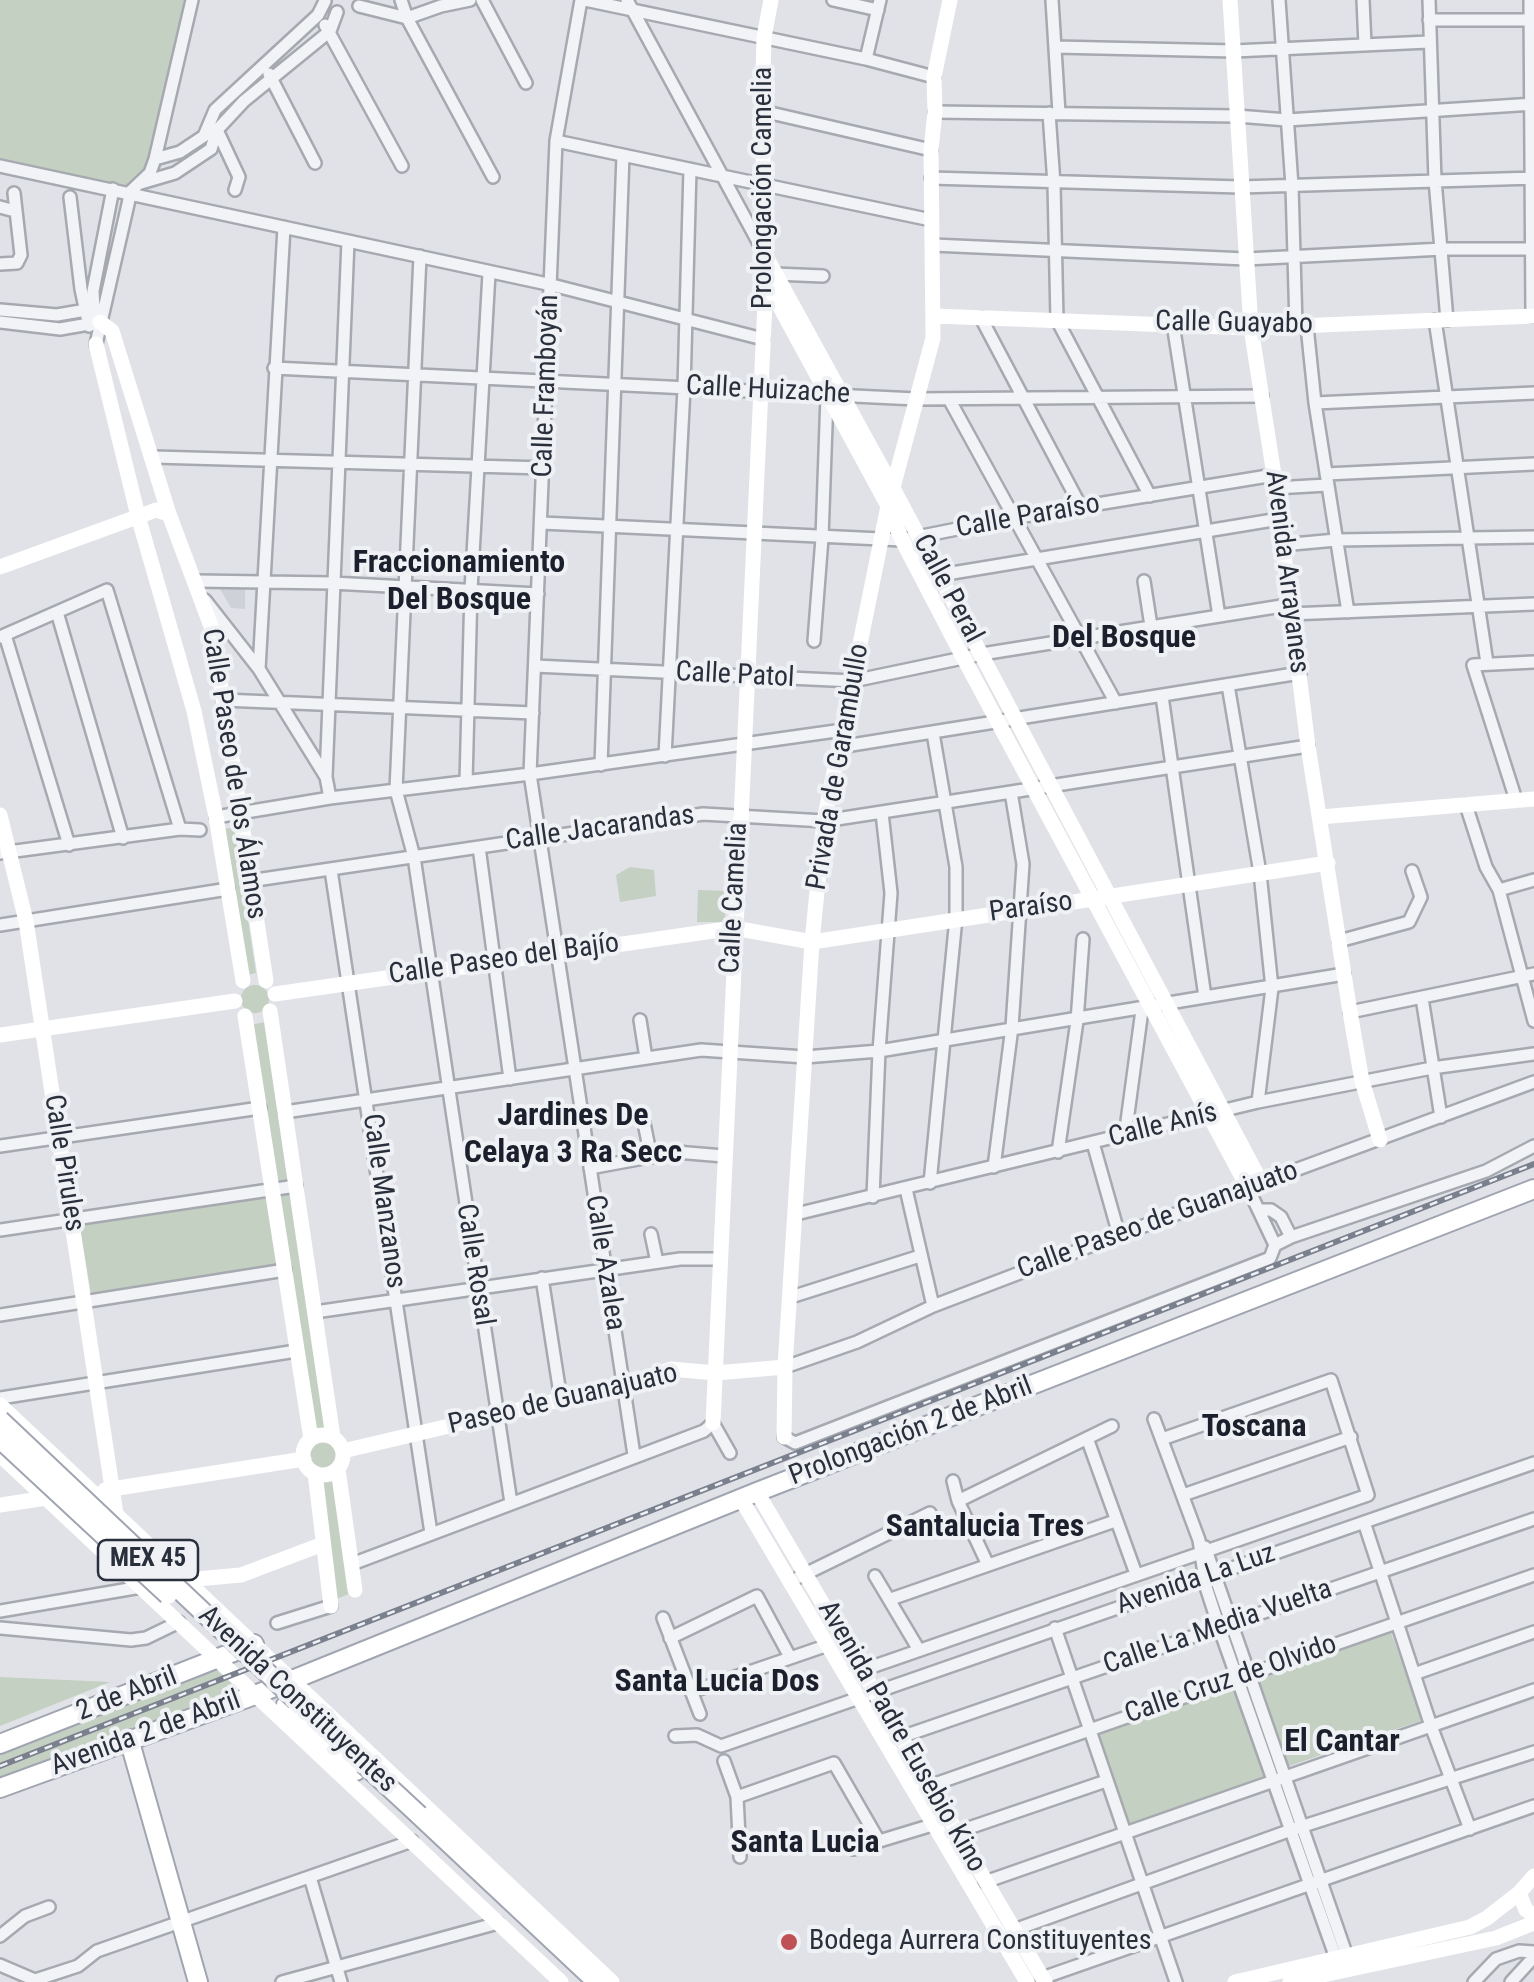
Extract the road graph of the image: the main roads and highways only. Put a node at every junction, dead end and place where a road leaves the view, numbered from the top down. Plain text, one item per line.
1 (772, 0) edge
2 (950, 0) edge
3 (1230, 0) edge
4 (764, 254) joint
5 (771, 278) junction
6 (934, 316) junction
7 (1533, 316) edge
8 (94, 323) road end
9 (1251, 328) junction
10 (763, 340) joint
11 (96, 344) road end
12 (834, 395) junction
13 (894, 488) junction
14 (888, 506) junction
15 (169, 514) junction
16 (138, 516) junction
17 (911, 538) junction
18 (0, 566) edge
19 (1534, 799) edge
20 (0, 815) edge
21 (1320, 818) junction
22 (6, 853) edge
23 (1328, 863) junction
24 (1111, 896) junction
25 (1094, 899) junction
26 (734, 928) junction
27 (812, 942) junction
28 (244, 981) junction
29 (270, 987) junction
30 (235, 1000) junction
31 (1154, 1006) junction
32 (270, 1011) junction
33 (246, 1016) junction
34 (42, 1029) junction
35 (0, 1035) edge
36 (1380, 1140) road end
37 (1255, 1185) road end
38 (1534, 1189) edge
39 (785, 1367) junction
40 (716, 1372) junction
41 (0, 1401) edge
42 (0, 1420) edge
43 (713, 1423) road end
44 (333, 1437) junction
45 (784, 1437) road end
46 (311, 1438) junction
47 (0, 1439) edge
48 (343, 1451) junction
49 (0, 1455) edge
50 (304, 1459) junction
51 (338, 1469) junction
52 (315, 1473) junction
53 (112, 1489) junction
54 (92, 1491) junction
55 (749, 1495) junction
56 (38, 1496) junction
57 (0, 1505) edge
58 (114, 1512) junction
59 (84, 1534) junction
60 (323, 1544) junction
61 (798, 1577) junction
62 (218, 1579) junction
63 (186, 1580) junction
64 (355, 1590) dead end
65 (204, 1597) junction
66 (331, 1606) road end
67 (179, 1622) junction
68 (254, 1644) junction
69 (217, 1661) junction
70 (291, 1680) junction
71 (254, 1695) junction
72 (292, 1704) junction
73 (129, 1739) junction
74 (0, 1744) edge
75 (392, 1774) junction
76 (0, 1788) edge
77 (367, 1798) junction
78 (412, 1822) junction
79 (1534, 1876) edge
80 (1519, 1893) junction
81 (1534, 1915) edge
82 (1534, 1923) edge
83 (1343, 1962) junction
84 (1038, 1981) edge
85 (198, 1982) edge
86 (562, 1982) edge
87 (580, 1982) edge
88 (597, 1982) edge
89 (612, 1982) edge
90 (1235, 1982) edge
91 (1290, 1982) edge

1 - 4 main road, Prolongación Camelia
2 - 6 main road, Privada de Garambullo
3 - 9 main road, Avenida Arrayanes
4 - 5 main road, Calle Peral
5 - 10 main road, Prolongación Camelia
5 - 12 main road, Calle Peral
6 - 9 main road, Calle Guayabo
6 - 13 main road, Privada de Garambullo
7 - 9 main road, Calle Guayabo
8 - 15 main road, Calle Paseo de los Álamos
9 - 21 main road, Avenida Arrayanes
10 - 26 main road, Calle Camelia
11 - 16 main road, Calle Paseo de los Álamos
12 - 13 main road, Calle Peral
12 - 14 main road, Calle Peral
13 - 14 main road, Privada de Garambullo
13 - 17 main road, Calle Peral
14 - 17 main road, Calle Peral
14 - 27 main road, Privada de Garambullo
15 - 16 main road
15 - 29 main road, Calle Paseo de los Álamos
16 - 18 main road
16 - 28 main road, Calle Paseo de los Álamos
17 - 24 main road, Calle Peral
17 - 25 main road, Calle Peral
19 - 21 main road
20 - 22 main road, Calle Pirules
21 - 23 main road, Avenida Arrayanes
22 - 34 main road, Calle Pirules
23 - 24 main road, Paraíso
23 - 36 main road, Avenida Arrayanes
24 - 25 main road, Paraíso
24 - 31 main road, Calle Peral
25 - 27 main road, Paraíso
25 - 31 main road, Calle Peral
26 - 27 main road, Paraíso
26 - 29 main road, Calle Paseo del Bajío
26 - 40 main road, Calle Camelia
27 - 39 main road, Privada de Garambullo
28 - 29 main road
28 - 30 main road
29 - 32 main road
30 - 33 main road
30 - 34 main road
31 - 37 main road, Calle Peral
32 - 33 main road
32 - 44 main road
33 - 46 main road
34 - 35 main road
34 - 53 main road, Calle Pirules
38 - 55 main road, Prolongación 2 de Abril
39 - 40 main road, Paseo de Guanajuato
39 - 45 main road, Privada de Garambullo
40 - 43 main road, Calle Camelia
40 - 48 main road, Paseo de Guanajuato
41 - 54 main road
42 - 72 main road, Avenida Constituyentes / MEX 45, bridge
44 - 46 main road
44 - 48 main road
46 - 50 main road
47 - 72 main road, Avenida Constituyentes / MEX 45, bridge
48 - 51 main road
49 - 56 main road
50 - 52 main road
50 - 53 main road
51 - 52 main road
51 - 64 main road
52 - 60 main road
53 - 54 main road
53 - 58 main road, Calle Pirules
54 - 56 main road
54 - 58 main road
55 - 61 main road, Avenida Padre Eusebio Kino
55 - 70 main road, Prolongación 2 de Abril
56 - 57 main road
56 - 59 main road
58 - 59 main road
58 - 63 main road
59 - 67 main road
60 - 62 main road
60 - 66 main road
61 - 84 main road, Avenida Padre Eusebio Kino
61 - 84 main road, Avenida Padre Eusebio Kino
62 - 63 main road
62 - 65 main road
63 - 65 main road
65 - 67 main road
65 - 68 main road
67 - 69 main road
68 - 69 main road, 2 de Abril
68 - 70 main road
69 - 71 main road
69 - 74 main road, 2 de Abril
70 - 71 main road, Avenida 2 de Abril
70 - 72 main road
71 - 72 main road
71 - 73 main road, Avenida 2 de Abril
72 - 75 main road
72 - 77 main road
72 - 78 main road, Avenida Constituyentes / MEX 45, bridge
73 - 76 main road, Avenida 2 de Abril
73 - 85 main road
75 - 77 main road
75 - 78 main road
77 - 78 main road
78 - 86 main road
78 - 87 main road, MEX 45
78 - 88 main road, MEX 45
78 - 89 main road
79 - 80 main road
80 - 81 main road
80 - 83 main road
82 - 83 main road
83 - 90 main road
83 - 91 main road

